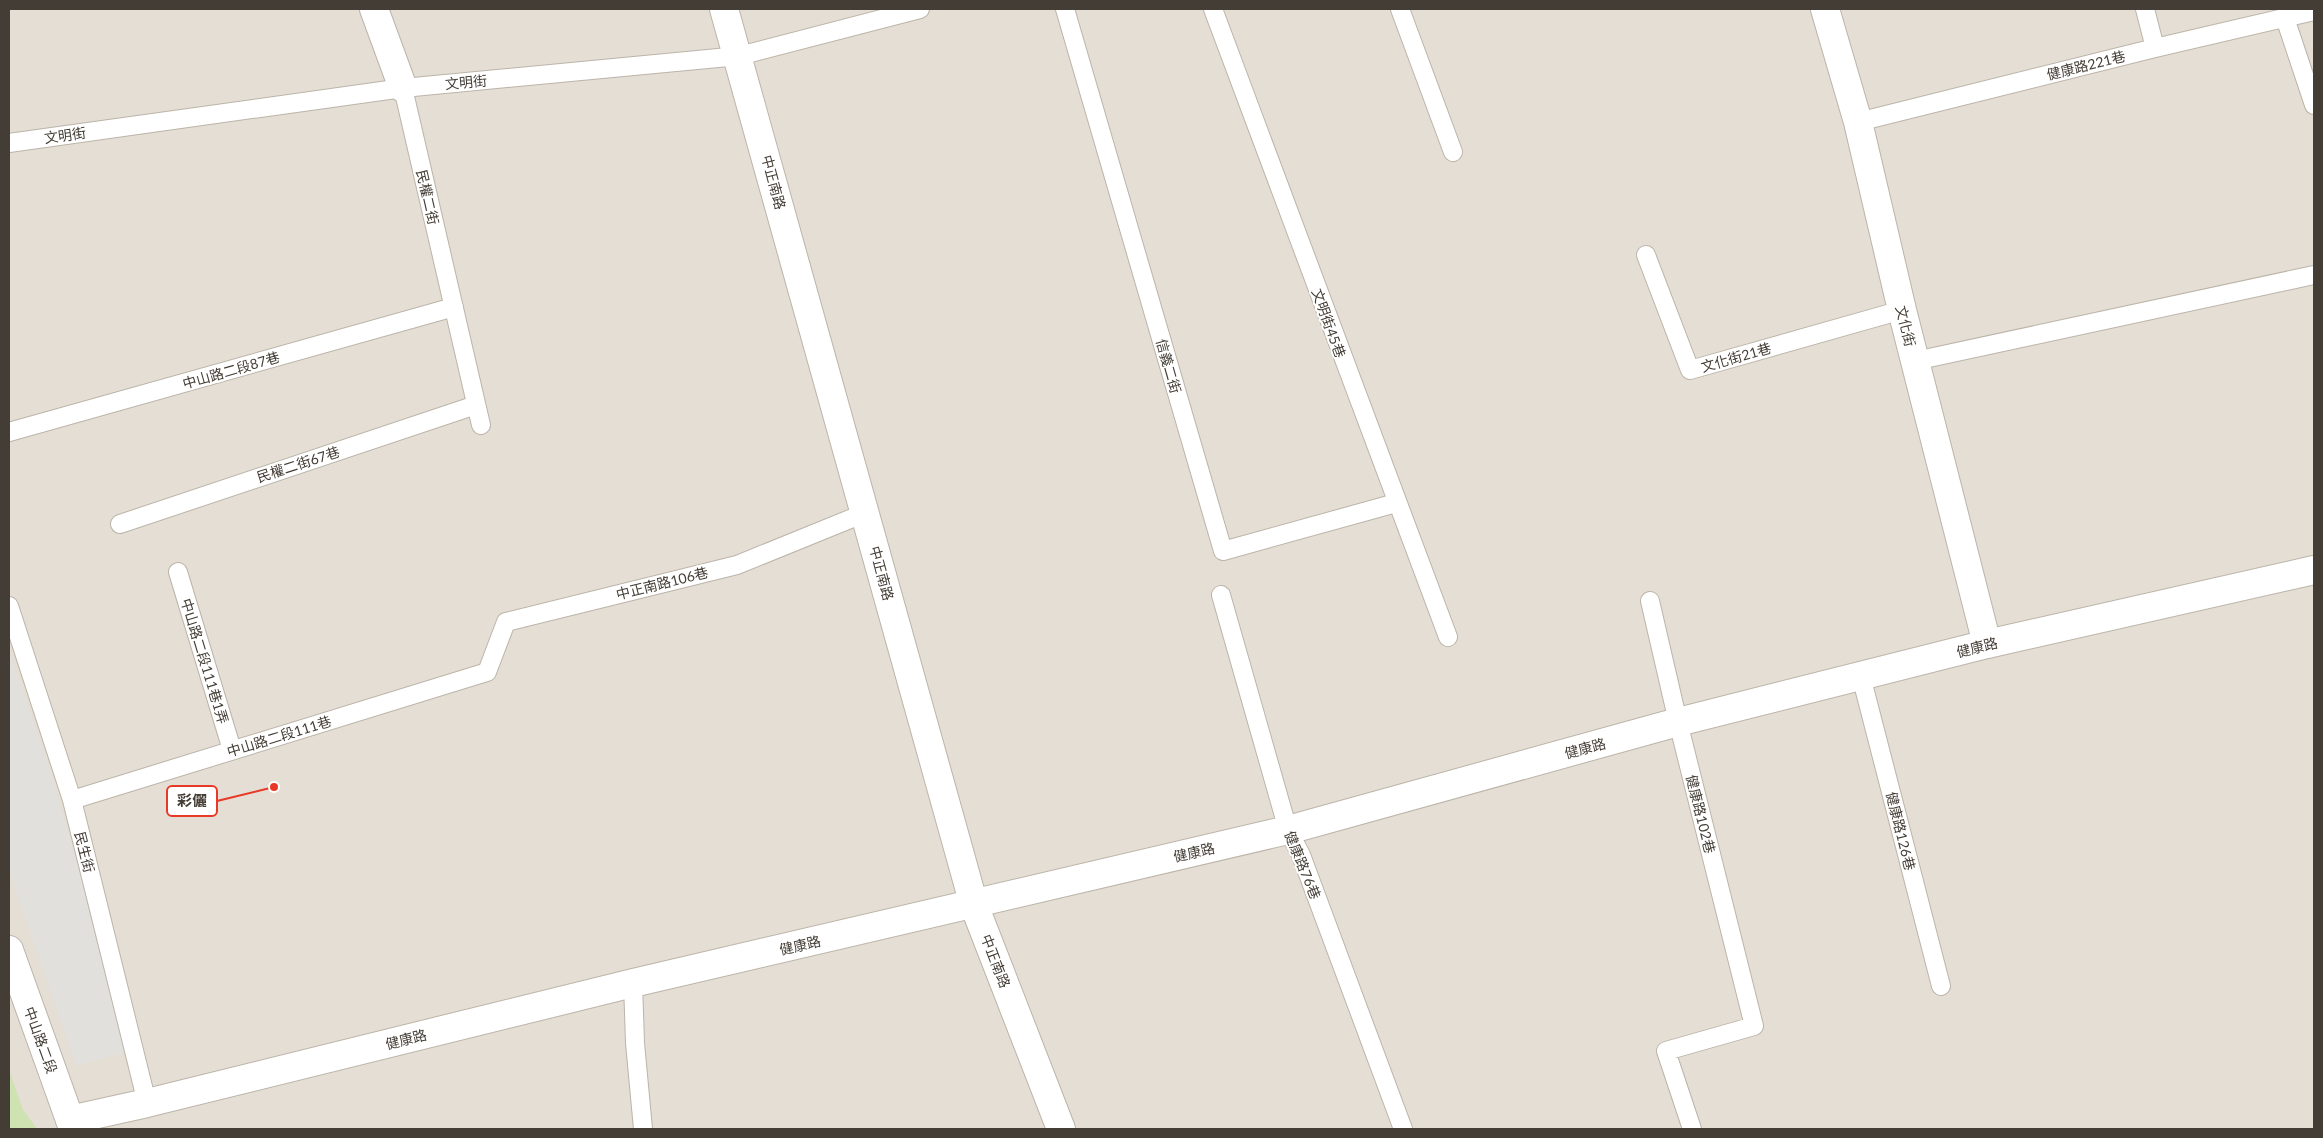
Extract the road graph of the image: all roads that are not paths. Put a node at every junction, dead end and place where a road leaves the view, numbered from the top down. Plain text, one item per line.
1 (374, 9) edge
2 (724, 9) edge
3 (920, 9) edge
4 (1066, 9) edge
5 (1213, 9) edge
6 (1400, 9) edge
7 (1825, 9) edge
8 (2145, 9) edge
9 (2314, 11) edge
10 (2286, 18) junction
11 (2155, 48) junction
12 (739, 56) junction
13 (403, 88) junction
14 (2314, 105) edge
15 (1858, 122) junction
16 (9, 143) edge
17 (1453, 152) dead end
18 (1646, 254) dead end
19 (2314, 275) edge
20 (454, 307) junction
21 (1902, 310) junction
22 (1915, 361) junction
23 (476, 405) junction
24 (481, 425) dead end
25 (9, 432) edge
26 (1396, 503) junction
27 (865, 513) junction
28 (120, 524) dead end
29 (2314, 570) edge
30 (178, 572) dead end
31 (1221, 595) dead end
32 (1650, 601) dead end
33 (9, 606) edge
34 (1448, 637) dead end
35 (1987, 644) junction
36 (487, 672) joint
37 (1861, 676) junction
38 (1678, 722) junction
39 (232, 750) junction
40 (72, 800) junction
41 (1288, 830) junction
42 (974, 905) junction
43 (9, 950) edge
44 (632, 983) junction
45 (1940, 986) dead end
46 (147, 1103) junction
47 (73, 1124) edge
48 (643, 1129) edge
49 (1061, 1129) edge
50 (1402, 1129) edge
51 (1692, 1129) edge

1 - 13 street
2 - 12 street, 中正南路
3 - 12 lane, 文明街
4 - 26 lane, 信義二街
5 - 26 lane, 文明街45巷
6 - 17 lane
7 - 15 street, 文化街
8 - 11 lane
9 - 10 lane, 健康路221巷
10 - 11 lane, 健康路221巷
10 - 14 lane
11 - 15 lane, 健康路221巷
12 - 13 lane, 文明街
12 - 27 street, 中正南路
13 - 16 lane, 文明街
13 - 20 lane, 民權二街
15 - 21 street, 文化街
18 - 21 lane, 文化街21巷
19 - 22 lane
20 - 23 lane, 民權二街
20 - 25 lane, 中山路二段87巷
21 - 22 street, 文化街
22 - 35 street, 文化街
23 - 24 lane, 民權二街
23 - 28 lane, 民權二街67巷
26 - 34 lane, 文明街45巷
27 - 36 lane, 中正南路106巷
27 - 42 street, 中正南路
29 - 35 street, 健康路
30 - 39 lane, 中山路二段111巷1弄
31 - 41 lane, 健康路76巷
32 - 38 lane, 健康路102巷
33 - 40 lane, 民生街
35 - 37 street, 健康路
36 - 39 lane, 中山路二段111巷
37 - 38 street, 健康路
37 - 45 lane, 健康路126巷
38 - 41 street, 健康路
38 - 51 lane, 健康路102巷
39 - 40 lane, 中山路二段111巷
40 - 46 lane, 民生街
41 - 42 street, 健康路
41 - 50 lane, 健康路76巷
42 - 44 street, 健康路
42 - 49 street, 中正南路
43 - 47 street, 中山路二段
44 - 46 street, 健康路
44 - 48 lane
46 - 47 street, 健康路

